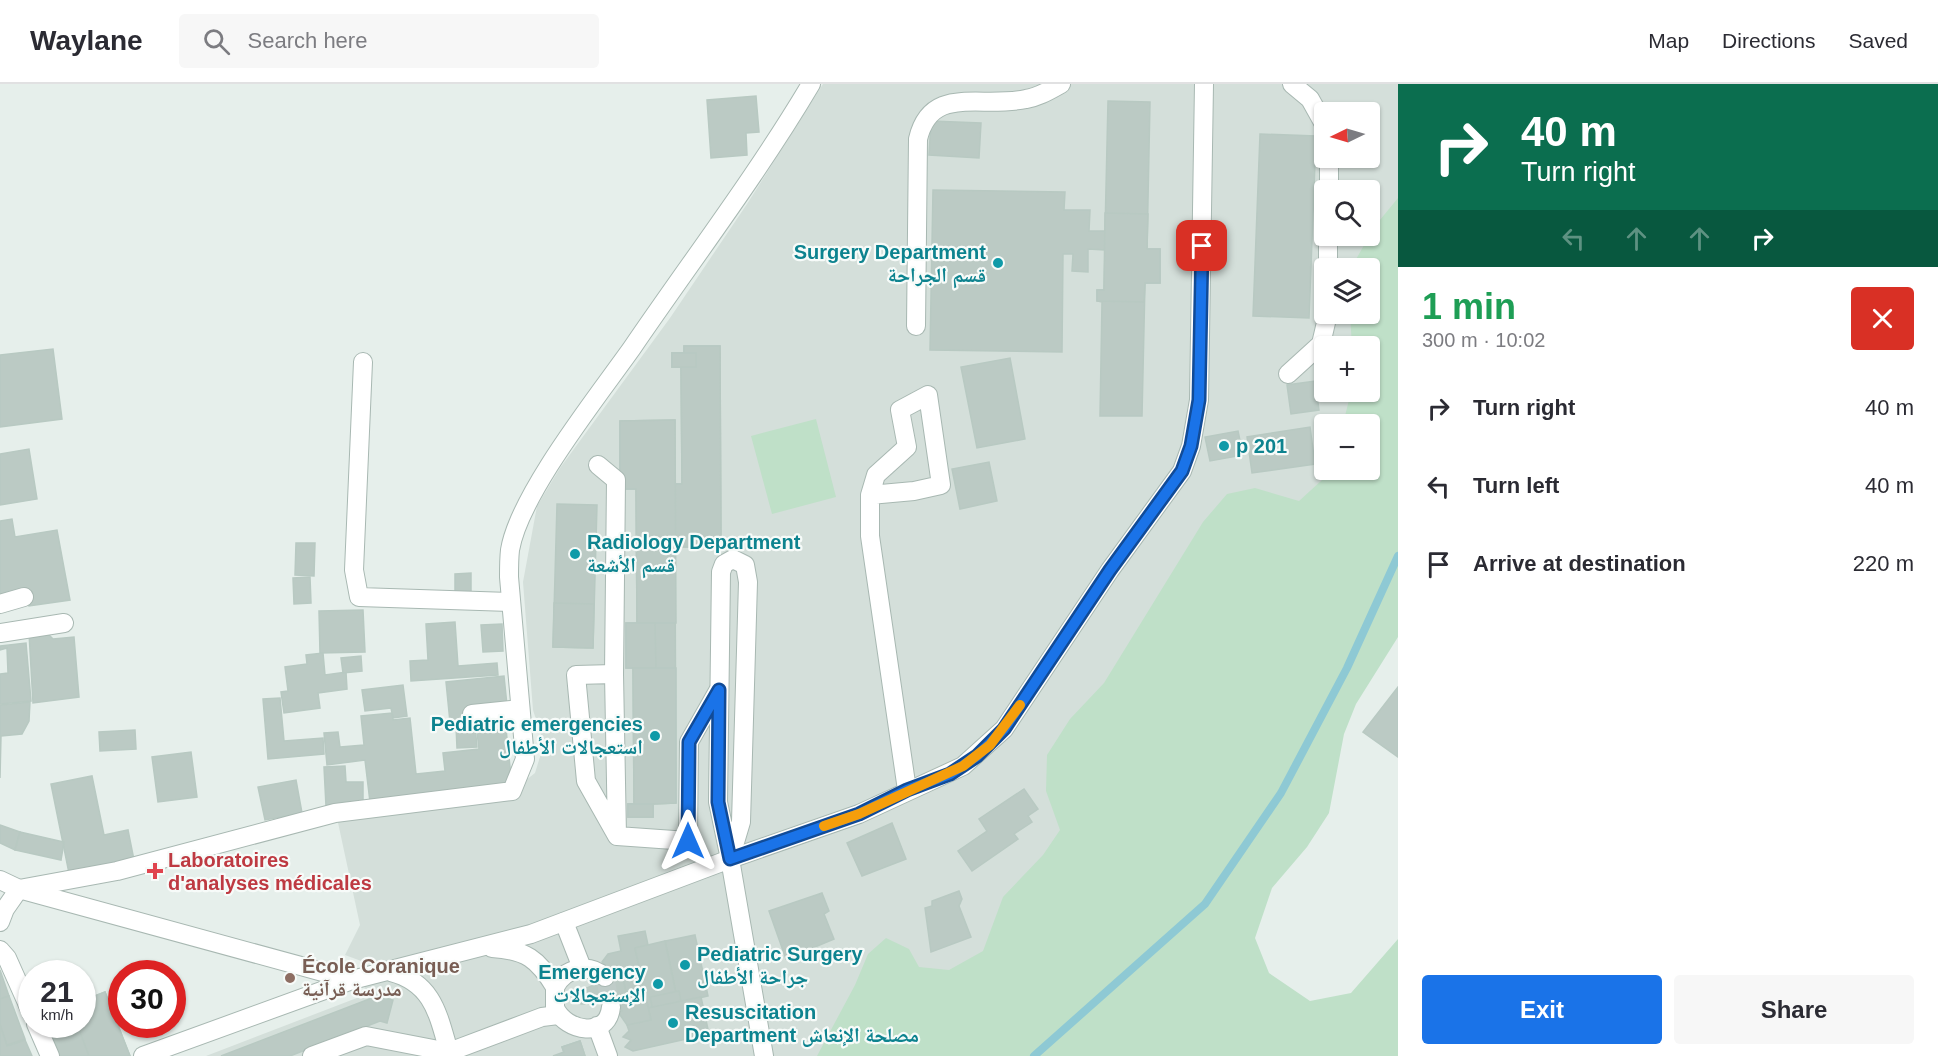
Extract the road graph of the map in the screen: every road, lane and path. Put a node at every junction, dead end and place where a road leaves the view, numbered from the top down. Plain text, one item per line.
1 (811, 84) edge
2 (1061, 84) edge
3 (1204, 84) edge
4 (1292, 84) edge
5 (1314, 106) edge
6 (1326, 324) edge
7 (916, 326) dead end
8 (363, 362) dead end
9 (1288, 374) dead end
10 (598, 465) dead end
11 (870, 495) junction
12 (24, 597) dead end
13 (510, 602) junction
14 (0, 604) edge
15 (64, 623) dead end
16 (0, 633) edge
17 (614, 674) junction
18 (719, 690) junction
19 (520, 709) junction
20 (472, 714) dead end
21 (907, 790) junction
22 (617, 836) junction
23 (730, 859) junction
24 (0, 880) edge
25 (19, 889) junction
26 (0, 922) edge
27 (564, 922) junction
28 (0, 950) edge
29 (472, 950) junction
30 (582, 968) junction
31 (391, 972) junction
32 (604, 977) dead end
33 (352, 980) junction
34 (18, 983) edge
35 (555, 987) junction
36 (611, 1007) dead end
37 (558, 1015) junction
38 (597, 1026) junction
39 (42, 1038) edge
40 (449, 1052) junction
41 (50, 1056) edge
42 (143, 1056) edge
43 (312, 1056) edge
44 (608, 1056) edge
45 (764, 1056) edge

1 - 13 street
2 - 7 street
3 - 21 street
4 - 5 street
6 - 9 street
8 - 13 street
10 - 17 street
11 - 11 street
11 - 21 street
12 - 14 street
13 - 19 street
15 - 16 street
17 - 22 street
17 - 22 street
18 - 22 street
18 - 23 street
18 - 23 street
19 - 20 street
19 - 25 street
21 - 23 street
23 - 27 street
23 - 45 street
24 - 25 street
25 - 26 street
25 - 33 street
27 - 29 street
27 - 30 street
28 - 34 street
29 - 31 street
29 - 35 street
30 - 32 street
30 - 35 street
31 - 33 street
31 - 40 street
33 - 42 street
35 - 37 street
36 - 38 street
37 - 38 street
37 - 40 street
38 - 44 street
39 - 41 street
40 - 43 street

